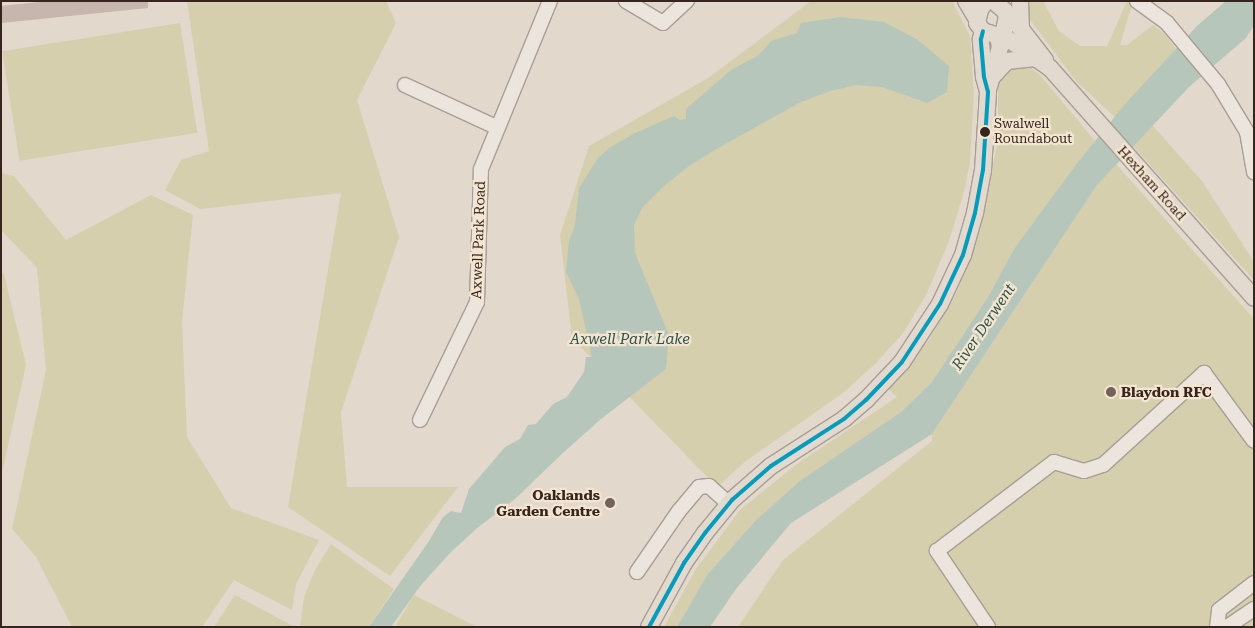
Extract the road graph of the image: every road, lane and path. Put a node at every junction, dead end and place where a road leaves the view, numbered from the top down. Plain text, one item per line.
1 (550, 1) edge
2 (626, 1) edge
3 (687, 1) edge
4 (966, 1) edge
5 (986, 1) edge
6 (1020, 1) edge
7 (1137, 1) edge
8 (1004, 8) edge
9 (1021, 28) junction
10 (990, 30) junction
11 (1036, 58) junction
12 (1050, 68) junction
13 (993, 76) junction
14 (405, 85) dead end
15 (988, 92) junction
16 (498, 128) junction
17 (1254, 172) edge
18 (1254, 298) edge
19 (420, 420) dead end
20 (1254, 440) edge
21 (729, 504) junction
22 (638, 572) dead end
23 (1254, 583) edge
24 (1254, 608) edge
25 (649, 627) edge
26 (988, 627) edge
27 (1217, 627) edge
28 (1227, 627) edge

1 - 16 street, Axwell Park Road
2 - 3 street
4 - 10 main road
5 - 10 main road
6 - 9 main road
7 - 17 street
8 - 9 main road, Hexham Road
8 - 10 main road
9 - 12 main road, Hexham Road
10 - 11 main road, Hexham Road
10 - 13 main road
10 - 15 main road
11 - 12 main road, Hexham Road
11 - 13 main road
12 - 18 main road, Hexham Road
13 - 15 main road
14 - 16 street
15 - 21 main road
16 - 19 street, Axwell Park Road
20 - 26 street
21 - 22 street
21 - 25 main road
23 - 27 street
24 - 28 street

